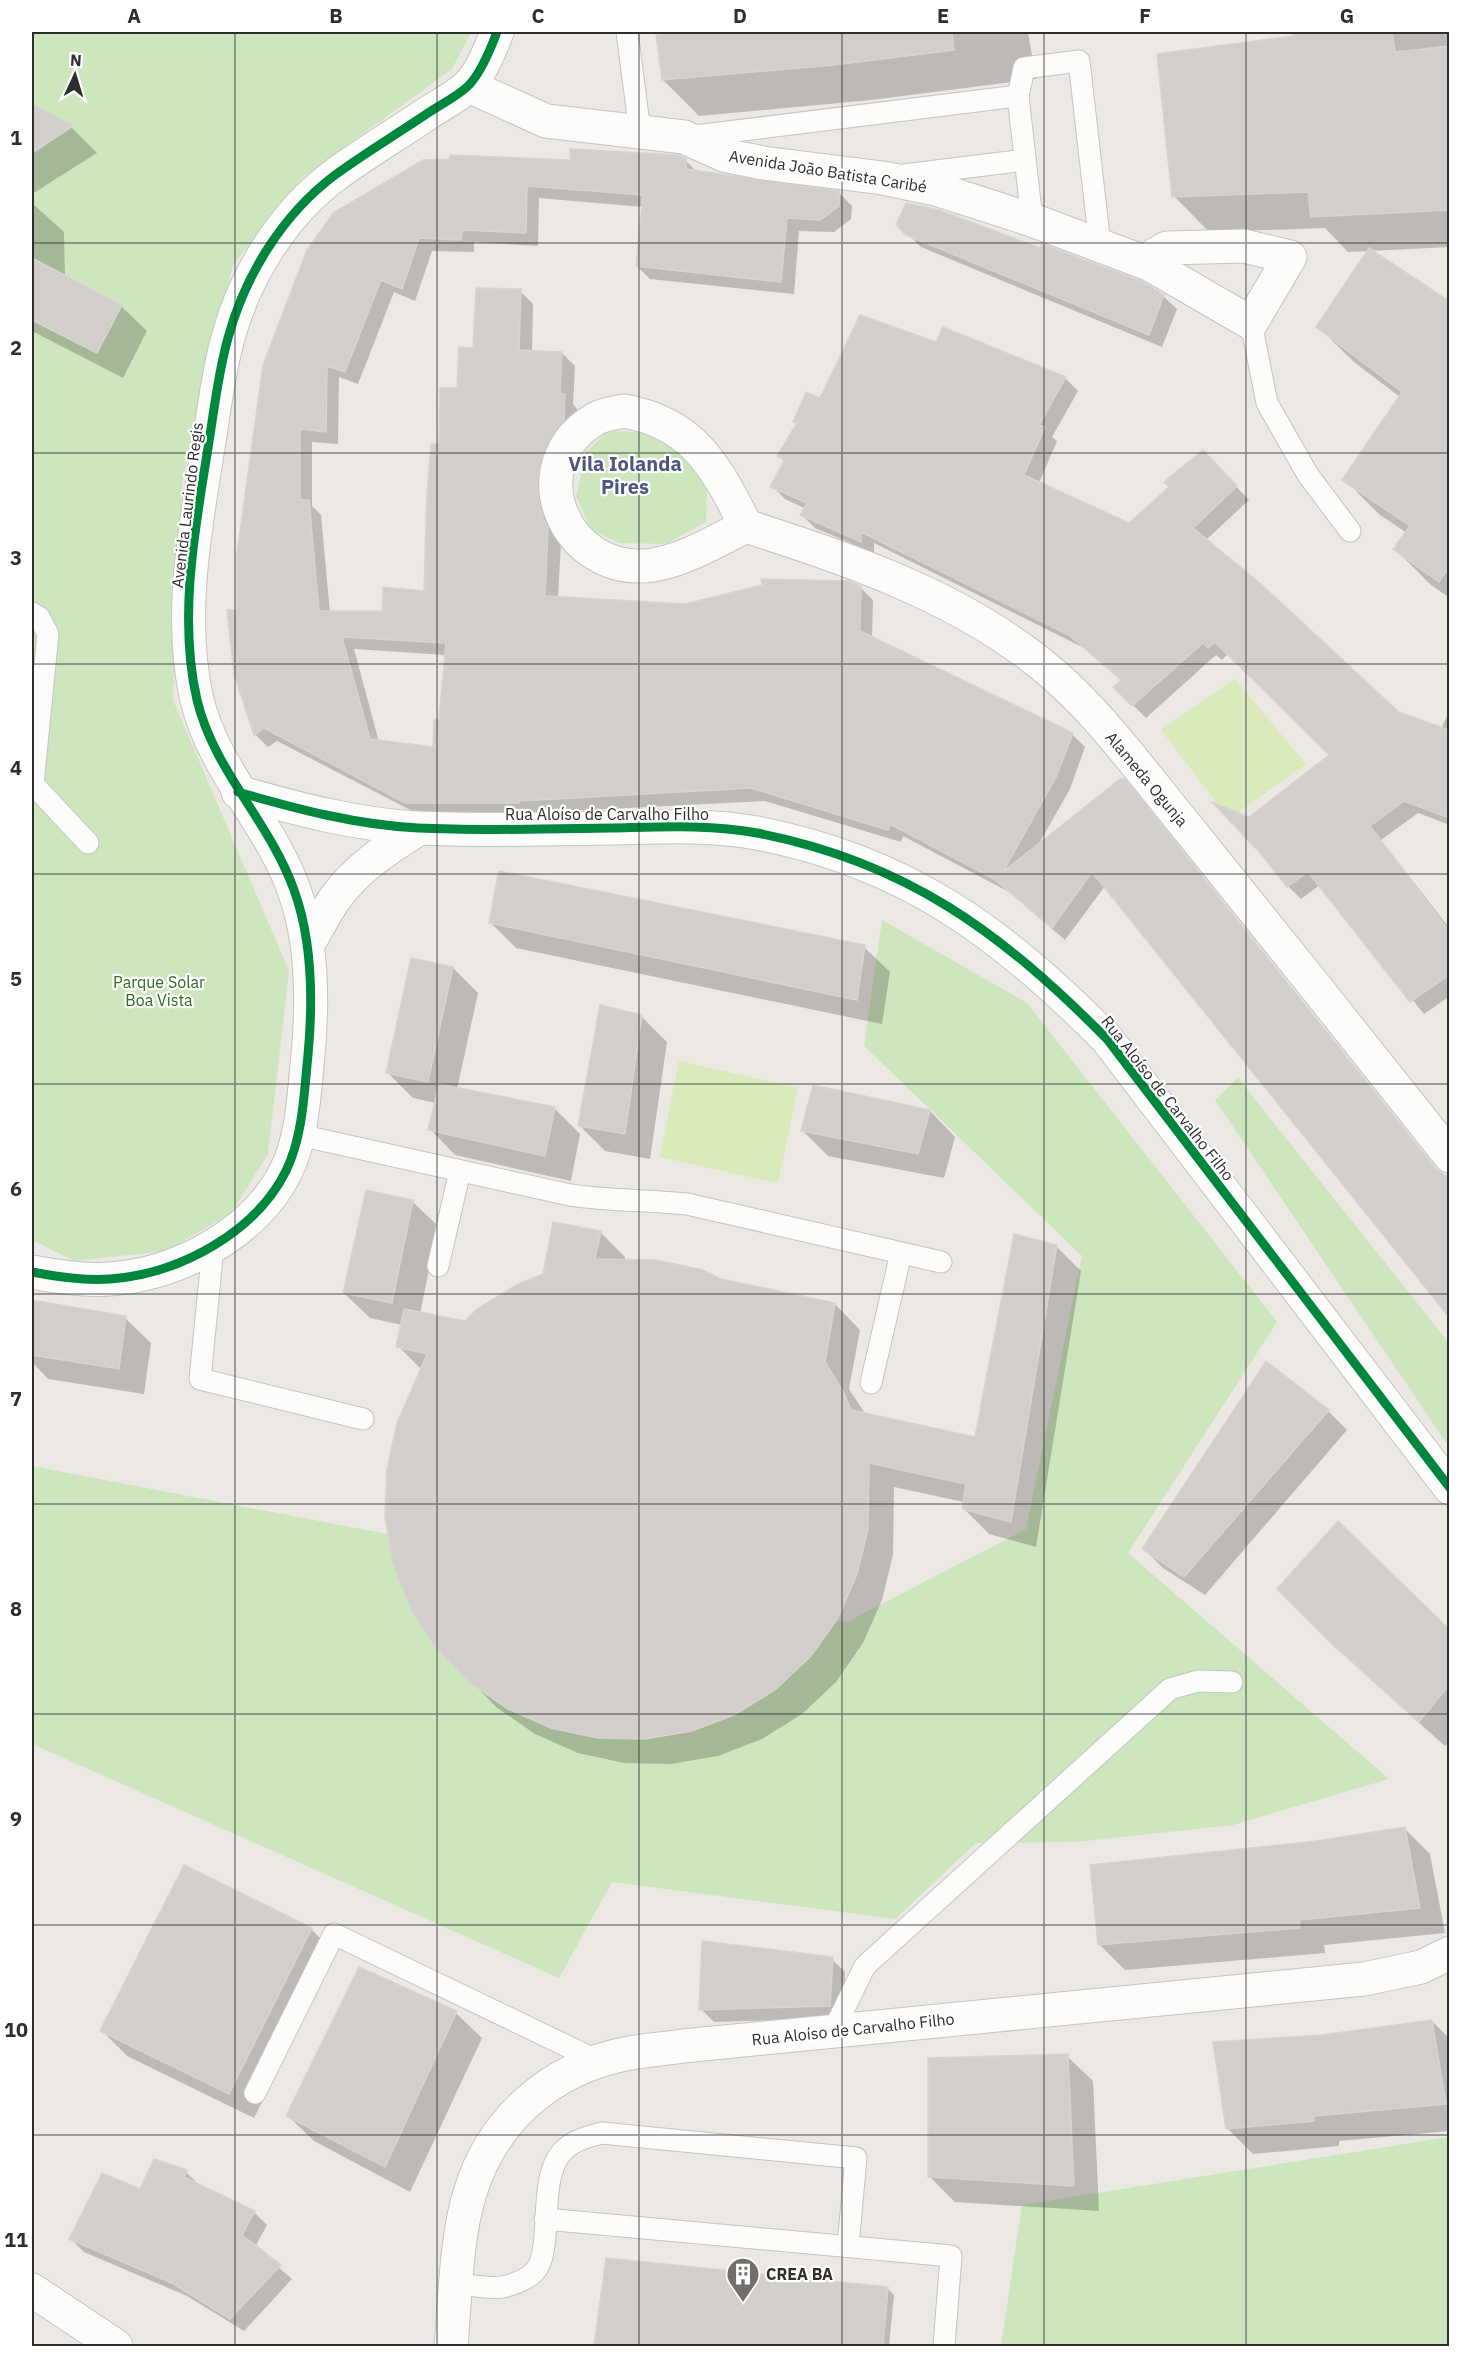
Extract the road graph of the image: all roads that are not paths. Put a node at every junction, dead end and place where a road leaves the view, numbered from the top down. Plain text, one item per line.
1 (497, 32) edge
2 (627, 32) edge
3 (469, 86) junction
4 (1018, 96) junction
5 (640, 132) junction
6 (684, 137) junction
7 (1025, 160) junction
8 (883, 178) junction
9 (1032, 220) junction
10 (1100, 245) junction
11 (1149, 264) junction
12 (1251, 323) junction
13 (746, 526) junction
14 (1350, 531) dead end
15 (32, 613) edge
16 (238, 792) junction
17 (420, 828) junction
18 (88, 843) dead end
19 (308, 945) junction
20 (299, 1135) junction
21 (1449, 1156) edge
22 (460, 1171) junction
23 (213, 1247) junction
24 (901, 1253) junction
25 (941, 1262) dead end
26 (438, 1266) dead end
27 (32, 1272) edge
28 (872, 1383) dead end
29 (363, 1419) dead end
30 (1449, 1488) edge
31 (1232, 1682) dead end
32 (1449, 1953) edge
33 (833, 2031) junction
34 (600, 2062) junction
35 (255, 2093) dead end
36 (546, 2219) junction
37 (848, 2246) junction
38 (457, 2284) junction
39 (32, 2290) edge
40 (116, 2346) edge
41 (451, 2346) edge
42 (944, 2346) edge

1 - 3 street, Avenida Laurindo Regis
2 - 5 lane
3 - 5 street, Avenida João Batista Caribé
3 - 16 street, Avenida Laurindo Regis
4 - 6 lane
4 - 7 lane
4 - 10 lane
5 - 6 street, Avenida João Batista Caribé
6 - 8 street, Avenida João Batista Caribé
7 - 8 lane
7 - 9 lane
8 - 9 street, Avenida João Batista Caribé
9 - 10 street, Avenida João Batista Caribé
10 - 11 street, Avenida João Batista Caribé
11 - 12 street, Avenida João Batista Caribé
11 - 12 street
12 - 14 lane
13 - 13 street
13 - 21 street, Alameda Ogunja
15 - 18 lane
16 - 17 street, Rua Aloíso de Carvalho Filho
16 - 19 street, Avenida Laurindo Regis
17 - 19 street
17 - 30 street, Rua Aloíso de Carvalho Filho
19 - 20 street, Avenida Laurindo Regis
20 - 22 lane
20 - 23 street, Avenida Laurindo Regis
22 - 24 lane
22 - 26 lane
23 - 27 street, Avenida Laurindo Regis
23 - 29 lane
24 - 25 lane
24 - 28 lane
31 - 33 lane
32 - 33 street, Rua Aloíso de Carvalho Filho
33 - 34 street, Rua Aloíso de Carvalho Filho
34 - 35 lane
34 - 38 street, Rua Aloíso de Carvalho Filho
36 - 37 lane
36 - 37 lane
36 - 38 lane
37 - 42 lane
38 - 41 street, Rua Aloíso de Carvalho Filho
39 - 40 street

